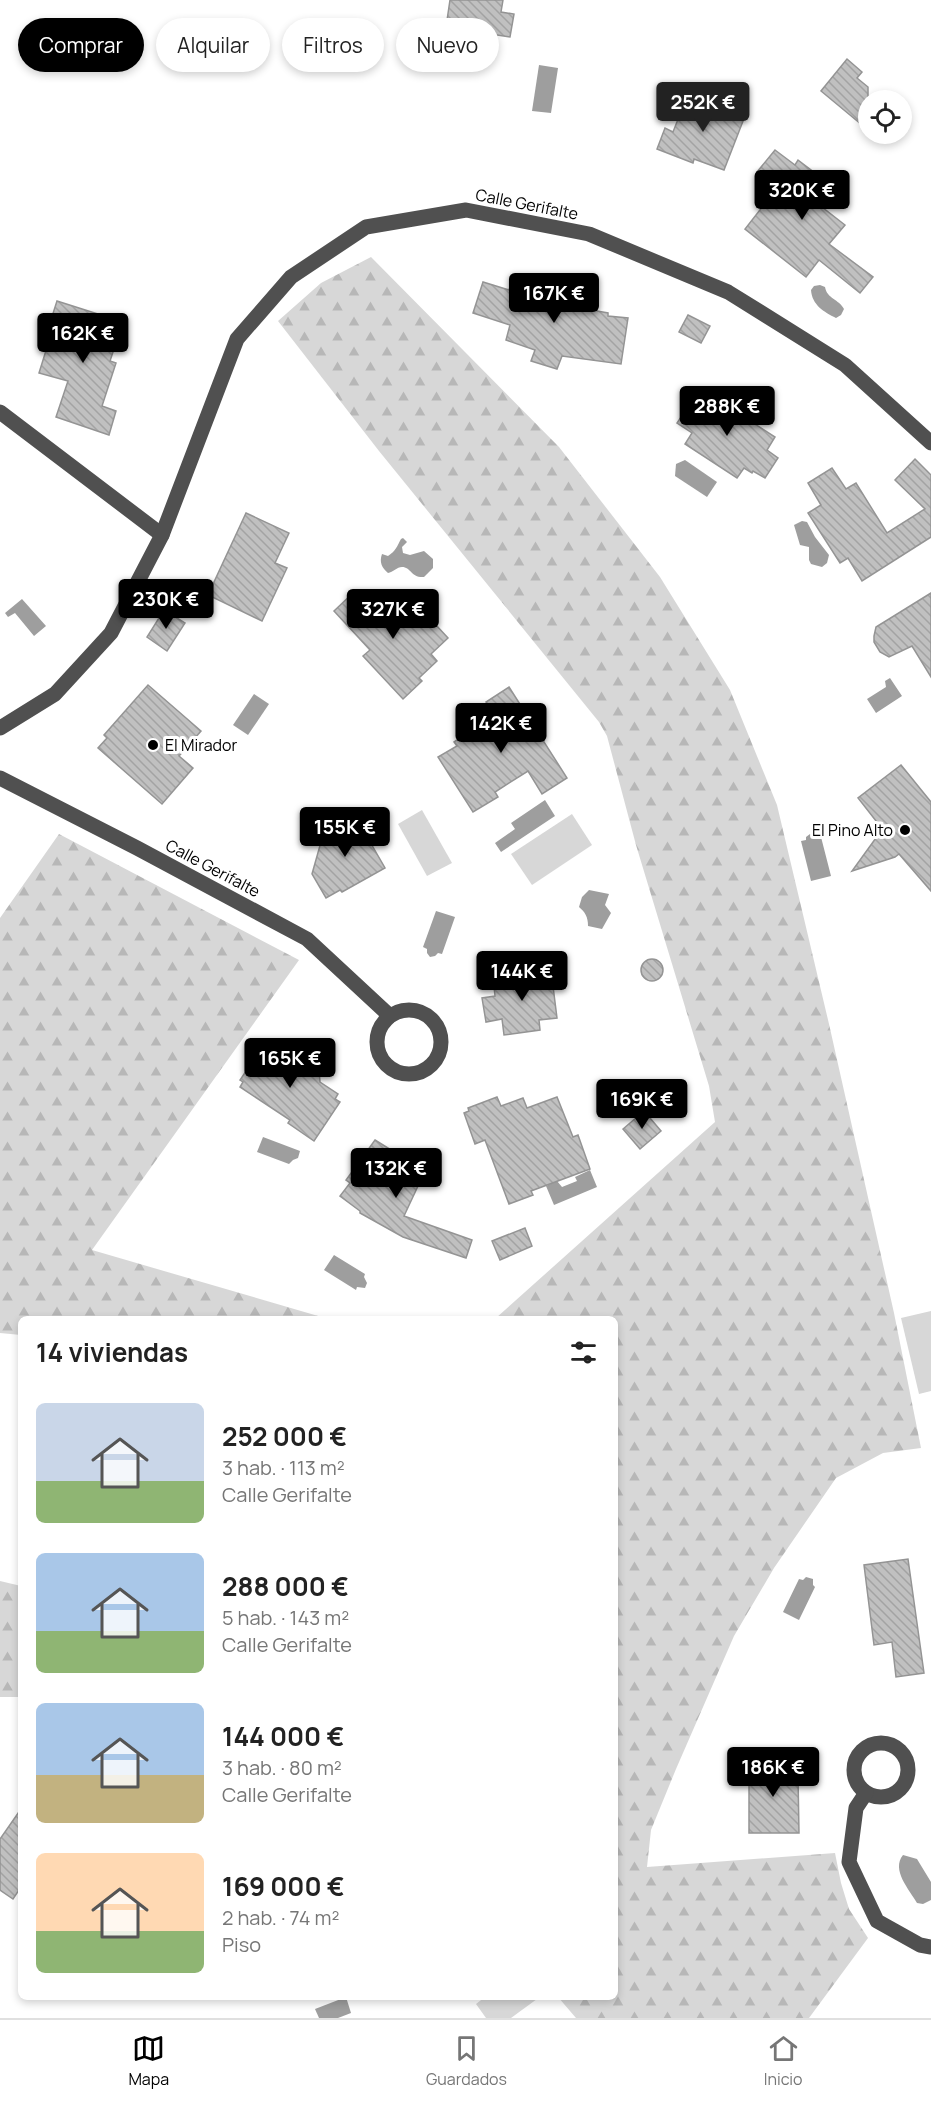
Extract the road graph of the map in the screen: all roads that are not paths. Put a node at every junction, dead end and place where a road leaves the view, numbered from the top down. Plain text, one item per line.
1 (0, 412) edge
2 (931, 443) edge
3 (162, 535) junction
4 (0, 728) edge
5 (0, 778) edge
6 (390, 1016) junction
7 (866, 1794) dead end
8 (931, 1947) edge

1 - 3 street
2 - 3 street, Calle Gerifalte
3 - 4 street, Calle Gerifalte
5 - 6 street, Calle Gerifalte
6 - 6 street
7 - 8 street

